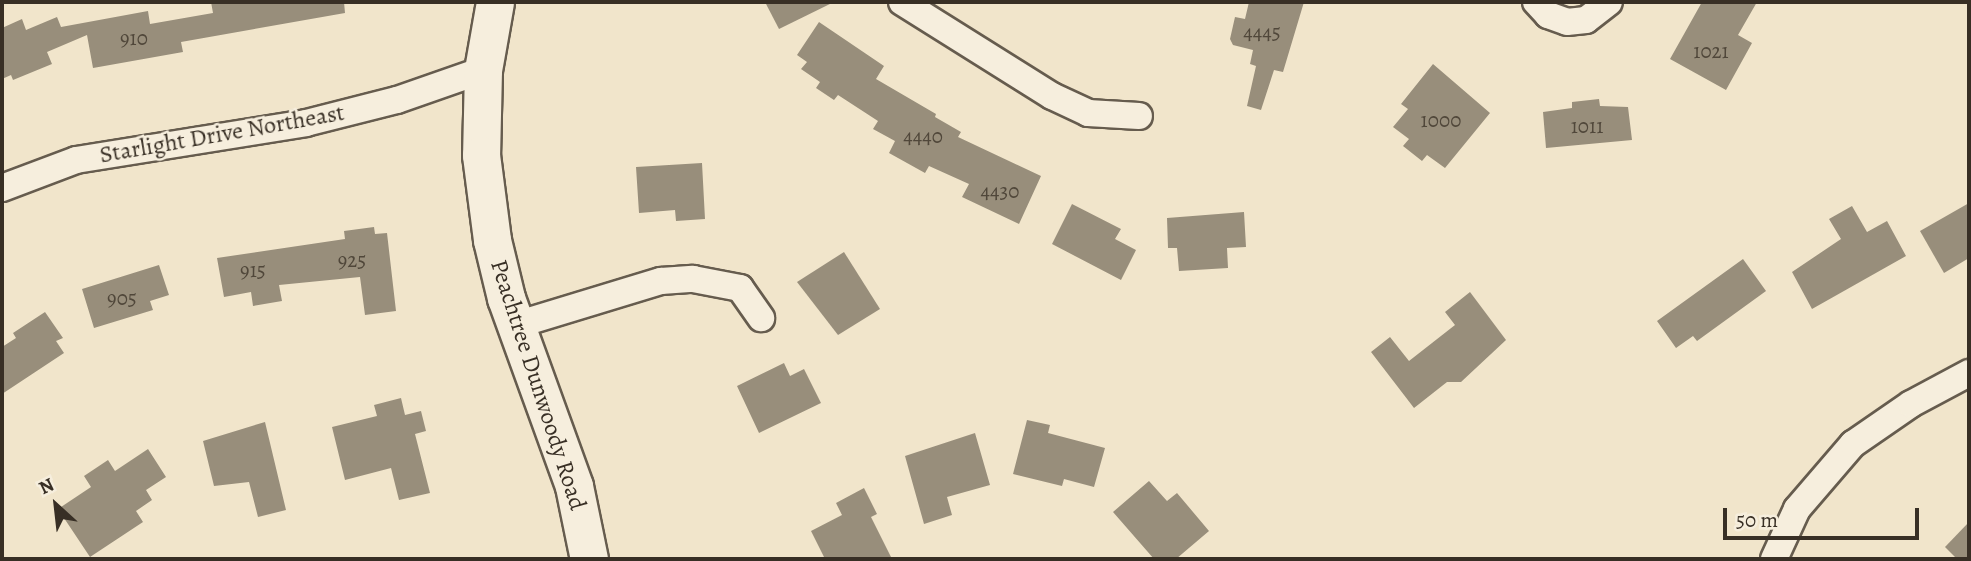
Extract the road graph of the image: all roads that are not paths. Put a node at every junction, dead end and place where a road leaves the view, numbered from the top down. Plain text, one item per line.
1 (495, 2) edge
2 (902, 2) edge
3 (1536, 2) edge
4 (1609, 2) edge
5 (483, 70) junction
6 (1139, 116) dead end
7 (2, 188) edge
8 (761, 318) dead end
9 (516, 325) junction
10 (1969, 373) edge
11 (589, 559) edge
12 (1774, 559) edge

1 - 5 main road, Peachtree Dunwoody Road
2 - 6 street
3 - 4 street
5 - 7 street, Starlight Drive Northeast
5 - 9 main road, Peachtree Dunwoody Road
8 - 9 street
9 - 11 main road, Peachtree Dunwoody Road
10 - 12 street

